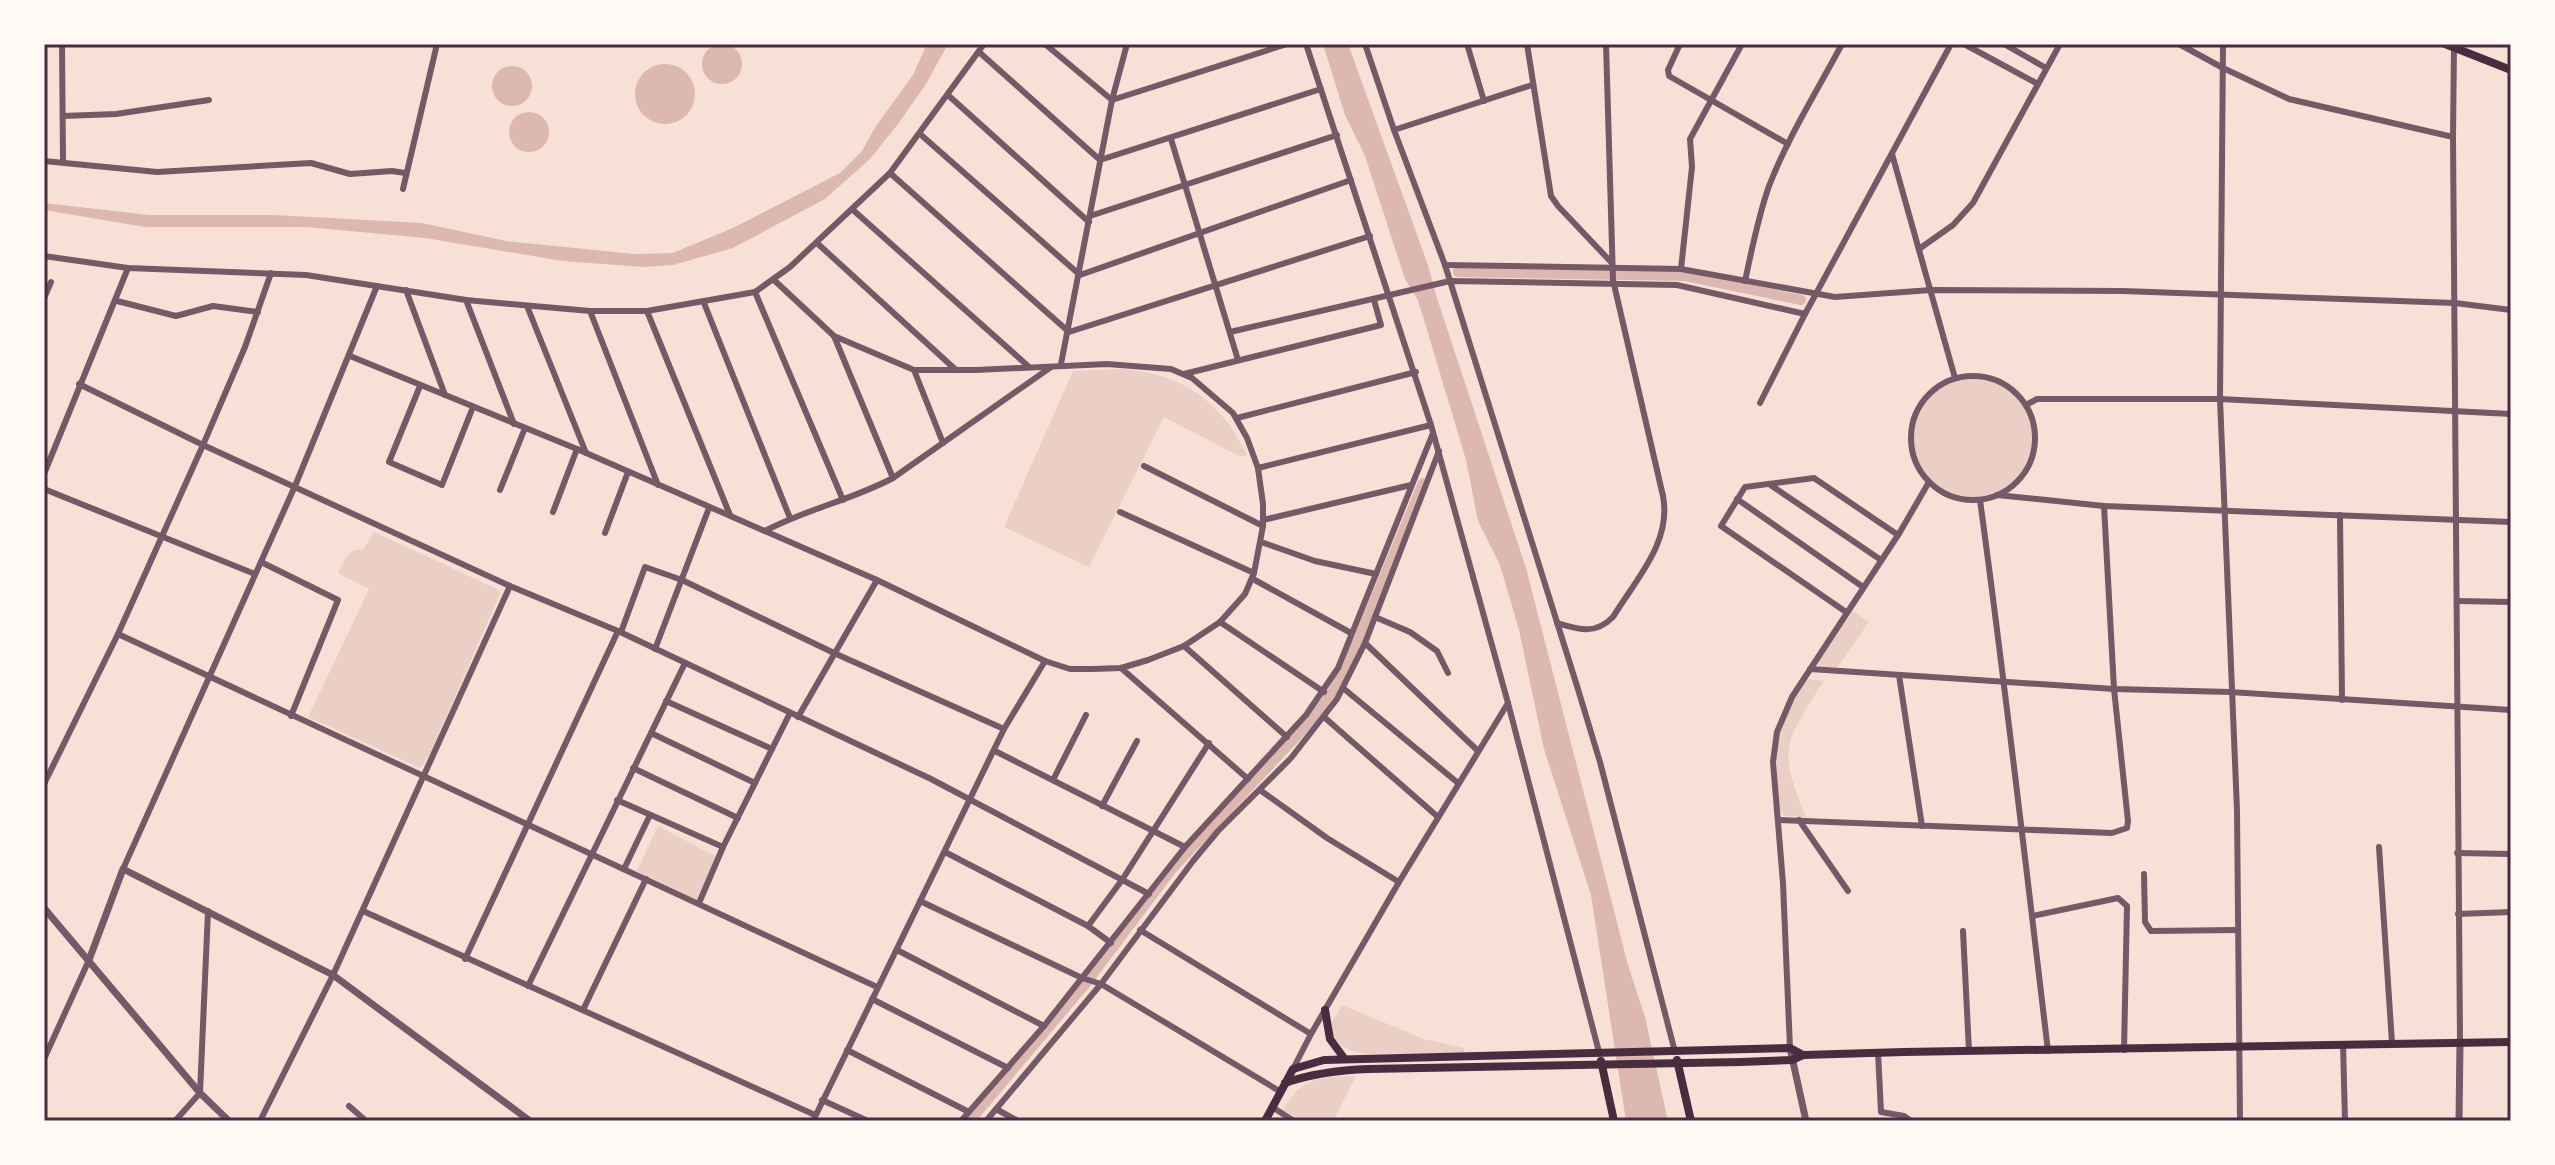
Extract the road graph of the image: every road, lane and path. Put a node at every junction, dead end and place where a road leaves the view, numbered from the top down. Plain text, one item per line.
1 (62, 44) edge
2 (437, 44) edge
3 (984, 44) edge
4 (1045, 44) edge
5 (1127, 44) edge
6 (1287, 44) edge
7 (1306, 44) edge
8 (1365, 44) edge
9 (1467, 44) edge
10 (1527, 44) edge
11 (1606, 44) edge
12 (1680, 44) edge
13 (1742, 44) edge
14 (1842, 44) edge
15 (1951, 44) edge
16 (1964, 44) edge
17 (2004, 44) edge
18 (2060, 44) edge
19 (2179, 44) edge
20 (2223, 44) edge
21 (2451, 45) edge
22 (979, 52) junction
23 (2046, 68) junction
24 (2223, 68) junction
25 (2511, 70) edge
26 (2038, 84) junction
27 (1532, 85) junction
28 (1321, 89) junction
29 (949, 96) junction
30 (209, 100) dead end
31 (1112, 100) junction
32 (1484, 101) junction
33 (1711, 101) junction
34 (63, 116) junction
35 (1394, 130) junction
36 (920, 134) junction
37 (1337, 135) junction
38 (2453, 137) junction
39 (1171, 139) junction
40 (1788, 144) junction
41 (1892, 154) junction
42 (1100, 160) junction
43 (44, 161) edge
44 (63, 161) junction
45 (405, 173) junction
46 (890, 173) junction
47 (1351, 180) junction
48 (1185, 187) junction
49 (403, 189) dead end
50 (853, 210) junction
51 (1089, 219) junction
52 (1201, 234) junction
53 (1370, 236) junction
54 (817, 243) junction
55 (1919, 249) junction
56 (44, 256) edge
57 (1445, 265) junction
58 (1611, 266) junction
59 (128, 268) junction
60 (1681, 269) junction
61 (271, 273) junction
62 (1080, 275) junction
63 (774, 280) junction
64 (1450, 281) junction
65 (1745, 281) junction
66 (51, 282) dead end
67 (1613, 282) junction
68 (1215, 284) junction
69 (377, 286) junction
70 (406, 290) junction
71 (1931, 290) junction
72 (755, 292) junction
73 (1815, 295) junction
74 (1390, 296) junction
75 (2220, 296) junction
76 (44, 298) edge
77 (466, 300) junction
78 (1374, 300) junction
79 (117, 301) junction
80 (704, 303) junction
81 (2455, 303) junction
82 (527, 306) junction
83 (2511, 310) edge
84 (590, 311) junction
85 (647, 311) junction
86 (258, 312) junction
87 (1805, 314) junction
88 (1069, 332) junction
89 (1230, 332) junction
90 (834, 336) junction
91 (350, 356) junction
92 (1238, 360) junction
93 (1057, 364) junction
94 (1028, 366) junction
95 (914, 370) junction
96 (956, 370) junction
97 (1416, 372) junction
98 (1184, 374) junction
99 (1955, 378) junction
100 (79, 384) junction
101 (420, 386) junction
102 (445, 395) junction
103 (2220, 399) junction
104 (1760, 403) dead end
105 (2026, 405) junction
106 (473, 407) junction
107 (2456, 412) junction
108 (2511, 414) edge
109 (1237, 418) junction
110 (515, 425) junction
111 (525, 428) junction
112 (1432, 429) junction
113 (943, 443) junction
114 (203, 445) junction
115 (577, 449) junction
116 (1439, 451) junction
117 (586, 453) junction
118 (1144, 466) dead end
119 (1258, 468) junction
120 (628, 472) junction
121 (44, 474) edge
122 (893, 478) junction
123 (1929, 482) junction
124 (1769, 484) junction
125 (658, 485) junction
126 (1411, 485) junction
127 (295, 486) junction
128 (44, 489) edge
129 (500, 490) dead end
130 (1997, 495) junction
131 (1737, 499) junction
132 (843, 500) junction
133 (1980, 500) junction
134 (2104, 506) junction
135 (709, 508) junction
136 (2225, 510) junction
137 (553, 512) dead end
138 (1120, 512) dead end
139 (2340, 515) junction
140 (731, 517) junction
141 (790, 518) junction
142 (2457, 521) junction
143 (2511, 522) edge
144 (1263, 523) junction
145 (765, 531) junction
146 (605, 533) dead end
147 (1898, 535) junction
148 (161, 536) junction
149 (1261, 542) junction
150 (1881, 560) junction
151 (261, 562) junction
152 (255, 574) junction
153 (1376, 574) junction
154 (1254, 576) junction
155 (682, 580) junction
156 (877, 580) junction
157 (510, 586) junction
158 (1863, 587) junction
159 (2458, 601) junction
160 (2511, 602) edge
161 (1846, 612) junction
162 (1375, 617) junction
163 (1220, 622) junction
164 (1557, 623) junction
165 (619, 632) junction
166 (1351, 633) junction
167 (118, 634) junction
168 (1365, 643) junction
169 (1184, 646) junction
170 (655, 649) junction
171 (834, 653) junction
172 (1045, 661) junction
173 (685, 663) junction
174 (1121, 668) junction
175 (1810, 669) junction
176 (1448, 673) dead end
177 (1899, 675) junction
178 (209, 677) junction
179 (2005, 682) junction
180 (1343, 688) junction
181 (2114, 689) junction
182 (1324, 692) junction
183 (2230, 692) junction
184 (2342, 700) junction
185 (666, 701) junction
186 (1508, 703) junction
187 (2457, 707) junction
188 (2511, 710) edge
189 (790, 713) junction
190 (1086, 715) dead end
191 (291, 716) junction
192 (798, 717) junction
193 (1324, 717) junction
194 (1004, 729) junction
195 (651, 733) junction
196 (1287, 737) junction
197 (1137, 741) dead end
198 (1209, 743) junction
199 (772, 749) junction
200 (1477, 750) junction
201 (995, 751) junction
202 (633, 768) junction
203 (423, 777) junction
204 (1248, 779) junction
205 (1053, 780) junction
206 (755, 783) junction
207 (1458, 783) junction
208 (44, 784) edge
209 (1260, 790) junction
210 (617, 800) junction
211 (971, 801) junction
212 (1102, 806) junction
213 (650, 815) junction
214 (1438, 817) junction
215 (738, 818) junction
216 (1779, 820) junction
217 (1799, 820) junction
218 (525, 825) junction
219 (1922, 826) junction
220 (2020, 830) junction
221 (1153, 832) junction
222 (723, 847) junction
223 (1185, 847) junction
224 (2379, 847) dead end
225 (945, 852) junction
226 (592, 853) junction
227 (2457, 853) junction
228 (2511, 854) edge
229 (123, 869) junction
230 (624, 869) junction
231 (2144, 874) dead end
232 (646, 879) junction
233 (1122, 880) junction
234 (1399, 882) junction
235 (1848, 891) dead end
236 (1149, 894) junction
237 (920, 901) junction
238 (699, 903) junction
239 (44, 908) edge
240 (208, 911) junction
241 (363, 911) junction
242 (2511, 912) edge
243 (2458, 914) junction
244 (2032, 916) junction
245 (1088, 926) junction
246 (1140, 930) junction
247 (2237, 930) junction
248 (1963, 931) dead end
249 (1111, 943) junction
250 (897, 950) junction
251 (465, 959) junction
252 (89, 960) junction
253 (333, 975) junction
254 (1084, 979) junction
255 (1098, 983) junction
256 (528, 986) junction
257 (877, 987) junction
258 (872, 999) junction
259 (583, 1010) junction
260 (1325, 1010) junction
261 (1044, 1026) junction
262 (1311, 1034) junction
263 (2460, 1042) junction
264 (2511, 1042) edge
265 (2392, 1043) junction
266 (2343, 1044) junction
267 (2241, 1046) junction
268 (1790, 1048) junction
269 (847, 1050) junction
270 (2124, 1050) junction
271 (1969, 1051) junction
272 (2048, 1051) junction
273 (1604, 1052) junction
274 (1675, 1052) junction
275 (1878, 1052) junction
276 (1803, 1055) junction
277 (1344, 1058) junction
278 (44, 1059) edge
279 (1792, 1060) junction
280 (1678, 1063) junction
281 (1606, 1064) junction
282 (1008, 1068) junction
283 (1293, 1069) junction
284 (1283, 1088) junction
285 (200, 1093) junction
286 (822, 1100) junction
287 (349, 1106) dead end
288 (1272, 1107) junction
289 (996, 1109) junction
290 (969, 1112) junction
291 (814, 1118) edge
292 (175, 1121) edge
293 (229, 1121) edge
294 (260, 1121) edge
295 (366, 1121) edge
296 (530, 1121) edge
297 (868, 1121) edge
298 (961, 1121) edge
299 (986, 1121) edge
300 (1018, 1121) edge
301 (1265, 1121) edge
302 (1294, 1121) edge
303 (1614, 1121) edge
304 (1691, 1121) edge
305 (1806, 1121) edge
306 (1911, 1121) edge
307 (2240, 1121) edge
308 (2345, 1121) edge
309 (2459, 1121) edge

1 - 34 street
2 - 45 street
3 - 22 street
4 - 31 street
5 - 31 street
6 - 31 street
7 - 28 street
8 - 35 street
9 - 32 street
10 - 27 street
11 - 58 street
12 - 33 street
13 - 33 street
14 - 40 street
15 - 41 street
16 - 26 street
17 - 23 street
18 - 23 street
19 - 24 street
20 - 24 street
21 - 25 main road
21 - 38 street
22 - 29 street
22 - 42 street
23 - 26 street
24 - 38 street
24 - 75 street
26 - 55 street
27 - 32 street
27 - 58 street
28 - 37 street
28 - 39 street
29 - 36 street
29 - 51 street
30 - 34 street
31 - 42 street
32 - 35 street
33 - 40 street
33 - 60 street
34 - 44 street
35 - 57 street
36 - 46 street
36 - 62 street
37 - 47 street
37 - 48 street
38 - 81 street
39 - 42 street
39 - 48 street
40 - 65 street
41 - 55 street
41 - 73 street
42 - 51 street
43 - 44 street
44 - 45 street
45 - 49 street
46 - 50 street
46 - 88 street
47 - 52 street
47 - 53 street
48 - 51 street
48 - 52 street
50 - 54 street
50 - 94 street
51 - 62 street
52 - 62 street
52 - 68 street
53 - 68 street
53 - 74 street
54 - 63 street
54 - 96 street
55 - 71 street
56 - 59 street
57 - 58 street
57 - 64 street
58 - 60 street
58 - 67 street
59 - 61 street
59 - 79 street
60 - 65 street
61 - 69 street
61 - 86 street
62 - 88 street
63 - 72 street
63 - 90 street
64 - 67 street
64 - 74 street
64 - 164 street
65 - 73 street
66 - 76 street
67 - 87 street
67 - 164 street
68 - 88 street
68 - 89 street
69 - 70 street
69 - 91 street
70 - 77 street
70 - 102 street
71 - 73 street
71 - 75 street
71 - 99 street
72 - 80 street
72 - 132 street
73 - 87 street
74 - 78 street
74 - 97 street
75 - 81 street
75 - 103 street
77 - 82 street
77 - 110 street
78 - 89 street
78 - 92 street
79 - 86 street
79 - 100 street
80 - 85 street
80 - 141 street
81 - 83 street
81 - 107 street
82 - 84 street
82 - 117 street
84 - 85 street
84 - 125 street
85 - 140 street
86 - 114 street
87 - 104 street
88 - 93 street
89 - 92 street
90 - 95 street
90 - 122 street
91 - 101 street
91 - 127 street
92 - 98 street
93 - 94 street
93 - 98 street
93 - 113 street
94 - 96 street
95 - 96 street
95 - 113 street
97 - 109 street
97 - 112 street
98 - 109 street
99 - 105 street
99 - 123 street
100 - 114 street
100 - 121 street
101 - 102 street
101 - 106 street
102 - 106 street
103 - 105 street
103 - 107 street
103 - 136 street
105 - 130 street
106 - 110 street
107 - 108 street
107 - 142 street
109 - 119 street
110 - 111 street
111 - 115 street
111 - 129 street
112 - 116 street
112 - 119 street
112 - 126 street
113 - 122 street
114 - 127 street
114 - 148 street
115 - 117 street
115 - 137 street
116 - 162 street
116 - 186 street
117 - 120 street
118 - 144 street
119 - 144 street
120 - 125 street
120 - 146 street
122 - 132 street
123 - 133 street
123 - 147 street
124 - 131 street
124 - 147 street
124 - 150 street
125 - 135 street
126 - 144 street
126 - 153 street
127 - 151 street
127 - 157 street
128 - 148 street
130 - 133 street
130 - 134 street
131 - 158 street
131 - 161 street
132 - 141 street
133 - 179 street
134 - 136 street
134 - 181 street
135 - 140 street
135 - 155 street
136 - 139 street
136 - 183 street
138 - 154 street
139 - 142 street
139 - 184 street
140 - 145 street
141 - 145 street
142 - 143 street
142 - 159 street
144 - 149 street
145 - 156 street
147 - 150 street
148 - 152 street
148 - 167 street
149 - 153 street
149 - 154 street
150 - 158 street
151 - 152 street
151 - 191 street
152 - 178 street
153 - 166 street
154 - 163 street
154 - 166 street
155 - 165 street
155 - 170 street
155 - 171 street
156 - 171 street
156 - 172 street
157 - 165 street
157 - 203 street
158 - 161 street
159 - 160 street
159 - 187 street
161 - 175 street
162 - 168 street
162 - 176 street
163 - 169 street
163 - 182 street
164 - 274 street
165 - 170 street
165 - 218 street
166 - 182 street
167 - 178 street
167 - 208 street
168 - 180 street
168 - 200 street
169 - 174 street
169 - 196 street
170 - 173 street
171 - 192 street
171 - 194 street
172 - 174 street
172 - 194 street
173 - 185 street
173 - 189 street
174 - 198 street
175 - 177 street
175 - 216 street
177 - 179 street
177 - 219 street
178 - 191 street
178 - 229 street
179 - 181 street
179 - 220 street
180 - 193 street
180 - 207 street
181 - 183 street
181 - 220 street
182 - 196 street
183 - 184 street
183 - 247 street
184 - 187 street
185 - 195 street
185 - 199 street
186 - 200 street
186 - 273 street
187 - 188 street
187 - 227 street
189 - 192 street
189 - 199 street
190 - 205 street
191 - 203 street
192 - 211 street
193 - 209 street
193 - 214 street
194 - 201 street
195 - 202 street
195 - 206 street
196 - 204 street
197 - 212 street
198 - 204 street
198 - 221 street
199 - 206 street
200 - 207 street
201 - 205 street
201 - 211 street
202 - 210 street
202 - 215 street
203 - 218 street
203 - 241 street
204 - 223 street
205 - 212 street
206 - 215 street
207 - 214 street
209 - 234 street
209 - 246 street
210 - 213 street
210 - 226 street
211 - 225 street
211 - 233 street
212 - 221 street
213 - 222 street
213 - 230 street
214 - 234 street
215 - 222 street
216 - 217 street
216 - 268 street
217 - 219 street
217 - 235 street
218 - 226 street
218 - 251 street
219 - 220 street
220 - 244 street
221 - 223 street
221 - 233 street
222 - 238 street
223 - 236 street
224 - 265 street
225 - 237 street
225 - 245 street
226 - 230 street
226 - 256 street
227 - 228 street
227 - 243 street
229 - 240 street
229 - 252 street
230 - 232 street
231 - 247 street
232 - 238 street
232 - 259 street
233 - 236 street
233 - 245 street
234 - 260 street
236 - 249 street
237 - 250 street
237 - 254 street
238 - 257 street
239 - 252 street
240 - 253 street
240 - 285 street
241 - 251 street
241 - 253 street
242 - 243 street
243 - 263 street
244 - 270 street
244 - 272 street
245 - 249 street
246 - 255 street
246 - 262 street
247 - 267 street
248 - 271 street
249 - 254 street
250 - 257 street
250 - 261 street
251 - 256 street
252 - 278 street
252 - 285 street
253 - 294 street
253 - 296 street
254 - 255 street
254 - 261 street
255 - 284 street
255 - 289 street
256 - 259 street
257 - 258 street
258 - 269 street
258 - 282 street
259 - 291 street
260 - 262 street
260 - 277 main road
261 - 282 street
262 - 283 street
263 - 264 main road
263 - 265 main road
263 - 309 street
265 - 266 main road
266 - 267 main road
266 - 308 street
267 - 270 main road
267 - 307 street
268 - 274 main road
268 - 276 main road
268 - 279 street
269 - 286 street
269 - 290 street
270 - 272 main road
271 - 272 main road
271 - 275 main road
273 - 274 main road
273 - 277 main road
273 - 281 main road
274 - 280 main road
275 - 276 main road
275 - 306 street
276 - 279 main road
277 - 283 main road
279 - 280 main road
279 - 305 street
280 - 281 main road
280 - 304 main road
281 - 284 main road
281 - 303 main road
282 - 290 street
283 - 284 main road
284 - 288 main road
285 - 292 street
285 - 293 street
286 - 291 street
286 - 297 street
287 - 295 street
288 - 301 main road
288 - 302 street
289 - 299 street
289 - 300 street
290 - 298 street

